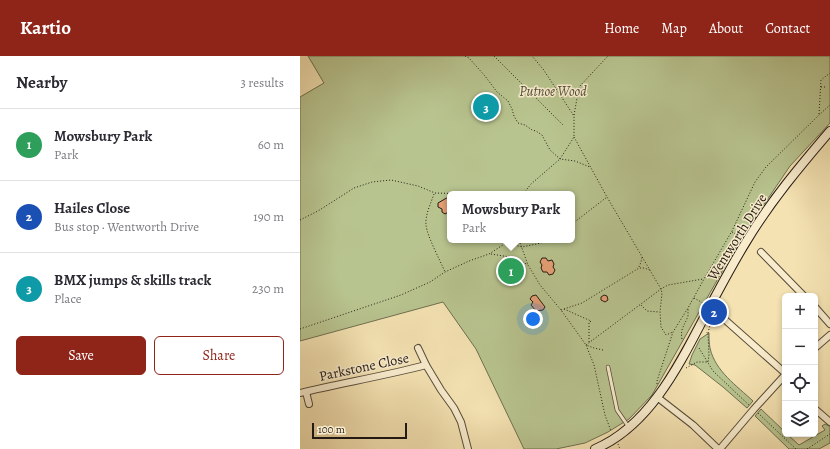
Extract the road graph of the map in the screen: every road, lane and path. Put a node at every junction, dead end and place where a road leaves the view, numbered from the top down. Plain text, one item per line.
1 (465, 56) edge
2 (494, 56) edge
3 (532, 56) edge
4 (608, 56) edge
5 (830, 73) edge
6 (820, 87) junction
7 (825, 87) dead end
8 (830, 105) edge
9 (819, 115) junction
10 (574, 116) junction
11 (563, 125) dead end
12 (830, 131) edge
13 (574, 137) junction
14 (560, 159) junction
15 (591, 168) junction
16 (526, 191) edge
17 (435, 193) junction
18 (447, 193) edge
19 (607, 197) junction
20 (300, 220) edge
21 (575, 222) edge
22 (506, 243) joint
23 (520, 243) edge
24 (541, 243) edge
25 (522, 247) junction
26 (761, 252) dead end
27 (490, 254) junction
28 (642, 256) junction
29 (528, 265) junction
30 (639, 268) junction
31 (650, 270) junction
32 (445, 272) junction
33 (704, 279) junction
34 (661, 289) junction
35 (801, 293) edge
36 (694, 298) junction
37 (707, 303) junction
38 (640, 304) junction
39 (688, 308) junction
40 (563, 309) junction
41 (561, 310) junction
42 (818, 310) edge
43 (717, 311) junction
44 (660, 312) junction
45 (723, 318) joint
46 (830, 324) edge
47 (698, 328) junction
48 (300, 329) edge
49 (673, 332) junction
50 (708, 334) junction
51 (830, 335) edge
52 (682, 339) dead end
53 (589, 342) junction
54 (586, 344) junction
55 (818, 345) edge
56 (418, 348) dead end
57 (699, 348) dead end
58 (603, 350) dead end
59 (708, 362) junction
60 (426, 365) junction
61 (608, 367) dead end
62 (683, 369) dead end
63 (782, 375) edge
64 (782, 379) edge
65 (303, 392) edge
66 (659, 394) junction
67 (309, 404) dead end
68 (754, 409) junction
69 (818, 412) edge
70 (830, 422) edge
71 (629, 428) junction
72 (830, 434) edge
73 (614, 439) junction
74 (468, 449) edge
75 (595, 449) edge
76 (719, 449) edge
77 (796, 449) edge
78 (807, 449) edge

1 - 14 path
2 - 11 path
3 - 10 path
4 - 10 path
5 - 6 path
6 - 7 path
6 - 9 path
8 - 9 path
9 - 33 path
10 - 13 path
12 - 37 street, Wentworth Drive
13 - 14 path
13 - 15 path
14 - 15 path
14 - 16 path
15 - 19 path
17 - 18 path
17 - 20 path
17 - 32 path
19 - 21 path
19 - 28 path
22 - 25 path
22 - 27 path
23 - 25 path
24 - 25 path
25 - 29 path
26 - 35 street
27 - 29 path
27 - 32 path
28 - 30 path
28 - 31 path
29 - 41 path
30 - 31 path
30 - 40 path
31 - 34 path
32 - 48 path
33 - 34 path
33 - 36 path
34 - 38 path
34 - 44 path
36 - 37 path
36 - 39 path
37 - 43 path
37 - 47 street, Wentworth Drive
38 - 44 path
38 - 53 path
39 - 49 path
39 - 52 path
40 - 41 path
40 - 53 path
41 - 54 path
42 - 46 street
43 - 45 path
43 - 50 path
44 - 49 path
45 - 63 street
47 - 50 path
47 - 66 street, Wentworth Drive
49 - 66 path
50 - 59 path
51 - 55 street
53 - 54 path
54 - 58 path
54 - 73 path
56 - 60 street, Parkstone Close
57 - 59 path
59 - 62 path
59 - 68 path
60 - 65 street, Parkstone Close
60 - 74 street, Parkstone Close
61 - 71 lane
64 - 68 street
65 - 67 street, Parkstone Close
66 - 71 street, Wentworth Drive
66 - 76 street
68 - 76 street
68 - 77 path
69 - 70 street
71 - 73 street, Wentworth Drive
72 - 78 path
73 - 75 street, Wentworth Drive

